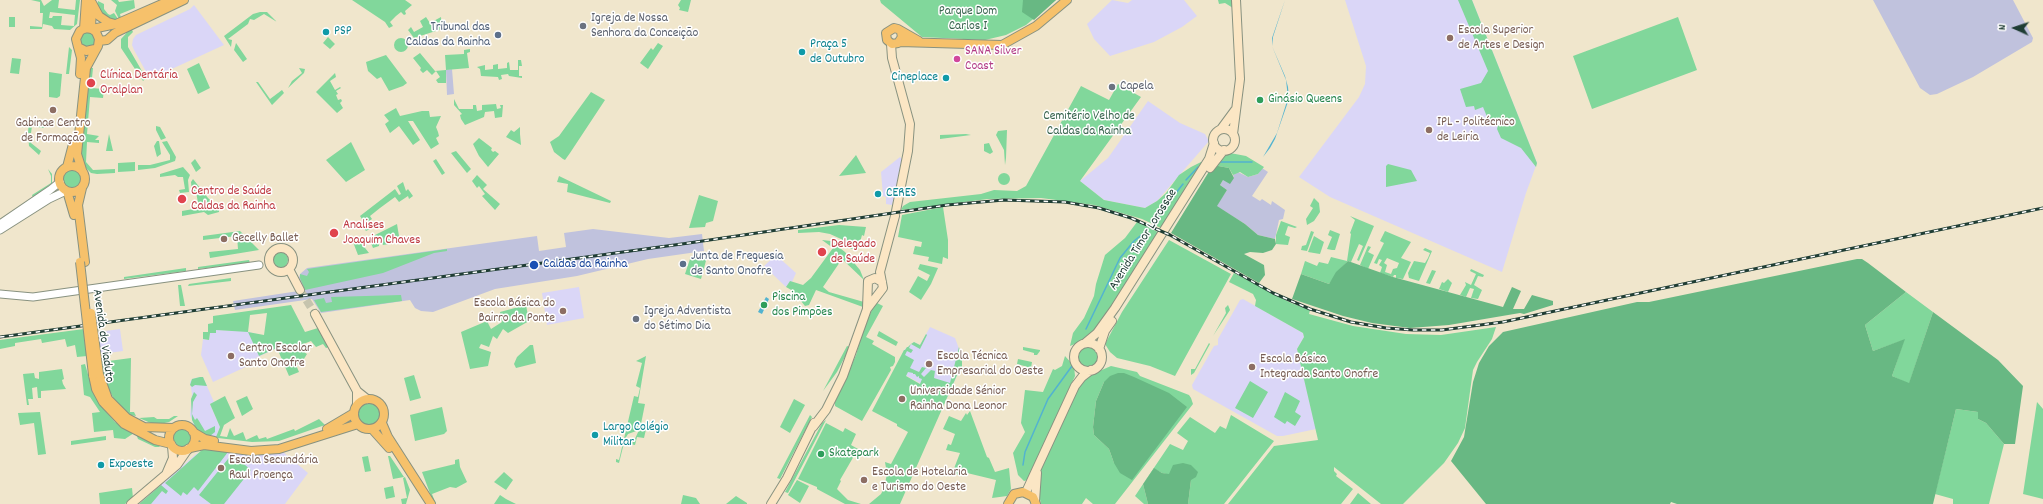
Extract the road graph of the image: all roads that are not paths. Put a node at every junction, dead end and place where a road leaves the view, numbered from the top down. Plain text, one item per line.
1 (170, 0) edge
2 (184, 0) edge
3 (1067, 0) edge
4 (1236, 0) edge
5 (90, 1) edge
6 (116, 24) junction
7 (89, 29) junction
8 (901, 32) junction
9 (1012, 40) junction
10 (99, 41) junction
11 (900, 42) junction
12 (922, 42) junction
13 (891, 44) junction
14 (990, 44) junction
15 (78, 47) junction
16 (95, 49) junction
17 (1235, 109) junction
18 (1221, 129) junction
19 (1233, 134) junction
20 (1214, 143) junction
21 (1224, 150) junction
22 (67, 167) junction
23 (82, 170) junction
24 (60, 182) junction
25 (82, 188) junction
26 (67, 191) junction
27 (0, 224) edge
28 (0, 230) edge
29 (82, 262) junction
30 (259, 265) dead end
31 (285, 270) dead end
32 (879, 277) junction
33 (298, 286) tunnel mouth
34 (868, 288) junction
35 (0, 294) edge
36 (877, 294) junction
37 (867, 309) junction
38 (315, 314) tunnel mouth
39 (1085, 343) junction
40 (1099, 349) junction
41 (1077, 364) junction
42 (1091, 370) junction
43 (96, 375) junction
44 (1075, 386) junction
45 (357, 391) junction
46 (367, 399) junction
47 (357, 404) junction
48 (354, 413) junction
49 (382, 422) junction
50 (358, 424) junction
51 (173, 428) junction
52 (372, 429) junction
53 (193, 432) junction
54 (171, 445) junction
55 (189, 449) junction
56 (1037, 470) junction
57 (166, 474) junction
58 (1026, 492) junction
59 (775, 502) edge
60 (1035, 502) edge
61 (132, 504) edge
62 (425, 504) edge
63 (430, 504) edge
64 (1008, 504) edge

1 - 6 main road
2 - 10 main road
3 - 9 main road
4 - 17 main road
5 - 6 main road
5 - 7 main road
6 - 7 main road
7 - 10 main road
7 - 15 main road
8 - 11 main road
8 - 12 main road
8 - 13 main road
9 - 14 main road
9 - 14 main road
10 - 16 main road
11 - 12 main road
11 - 13 main road
12 - 14 main road
13 - 32 main road
15 - 16 main road
15 - 22 main road
16 - 23 main road
17 - 18 main road
17 - 19 main road
18 - 19 main road
18 - 20 main road
19 - 21 main road
20 - 21 main road
20 - 39 main road, Avenida Timor Lorossae
21 - 40 main road, Avenida Timor Lorossae
22 - 23 main road
22 - 24 main road
23 - 25 main road
24 - 26 main road
24 - 27 street
25 - 26 main road
25 - 29 main road, Avenida do Viaduto
26 - 28 street
26 - 29 main road, Avenida do Viaduto
29 - 43 main road, Avenida do Viaduto, bridge
30 - 35 street
31 - 33 main road
32 - 34 main road
32 - 36 main road
34 - 36 main road
34 - 37 main road
36 - 37 main road
37 - 59 main road
38 - 45 main road
39 - 40 main road
39 - 41 main road
40 - 42 main road
41 - 42 main road
41 - 44 main road
42 - 44 main road
43 - 51 main road, Avenida do Viaduto
43 - 54 main road, Avenida do Viaduto
44 - 56 main road
45 - 46 main road
45 - 47 main road
46 - 47 main road
46 - 49 main road
47 - 48 main road
48 - 50 main road
48 - 53 main road
49 - 52 main road
49 - 63 main road
50 - 52 main road
50 - 55 main road
51 - 53 main road
51 - 54 main road
52 - 62 main road
53 - 55 main road
54 - 55 main road
54 - 57 main road
55 - 57 main road
56 - 58 main road
56 - 60 main road
57 - 61 main road
58 - 60 main road
58 - 64 main road

